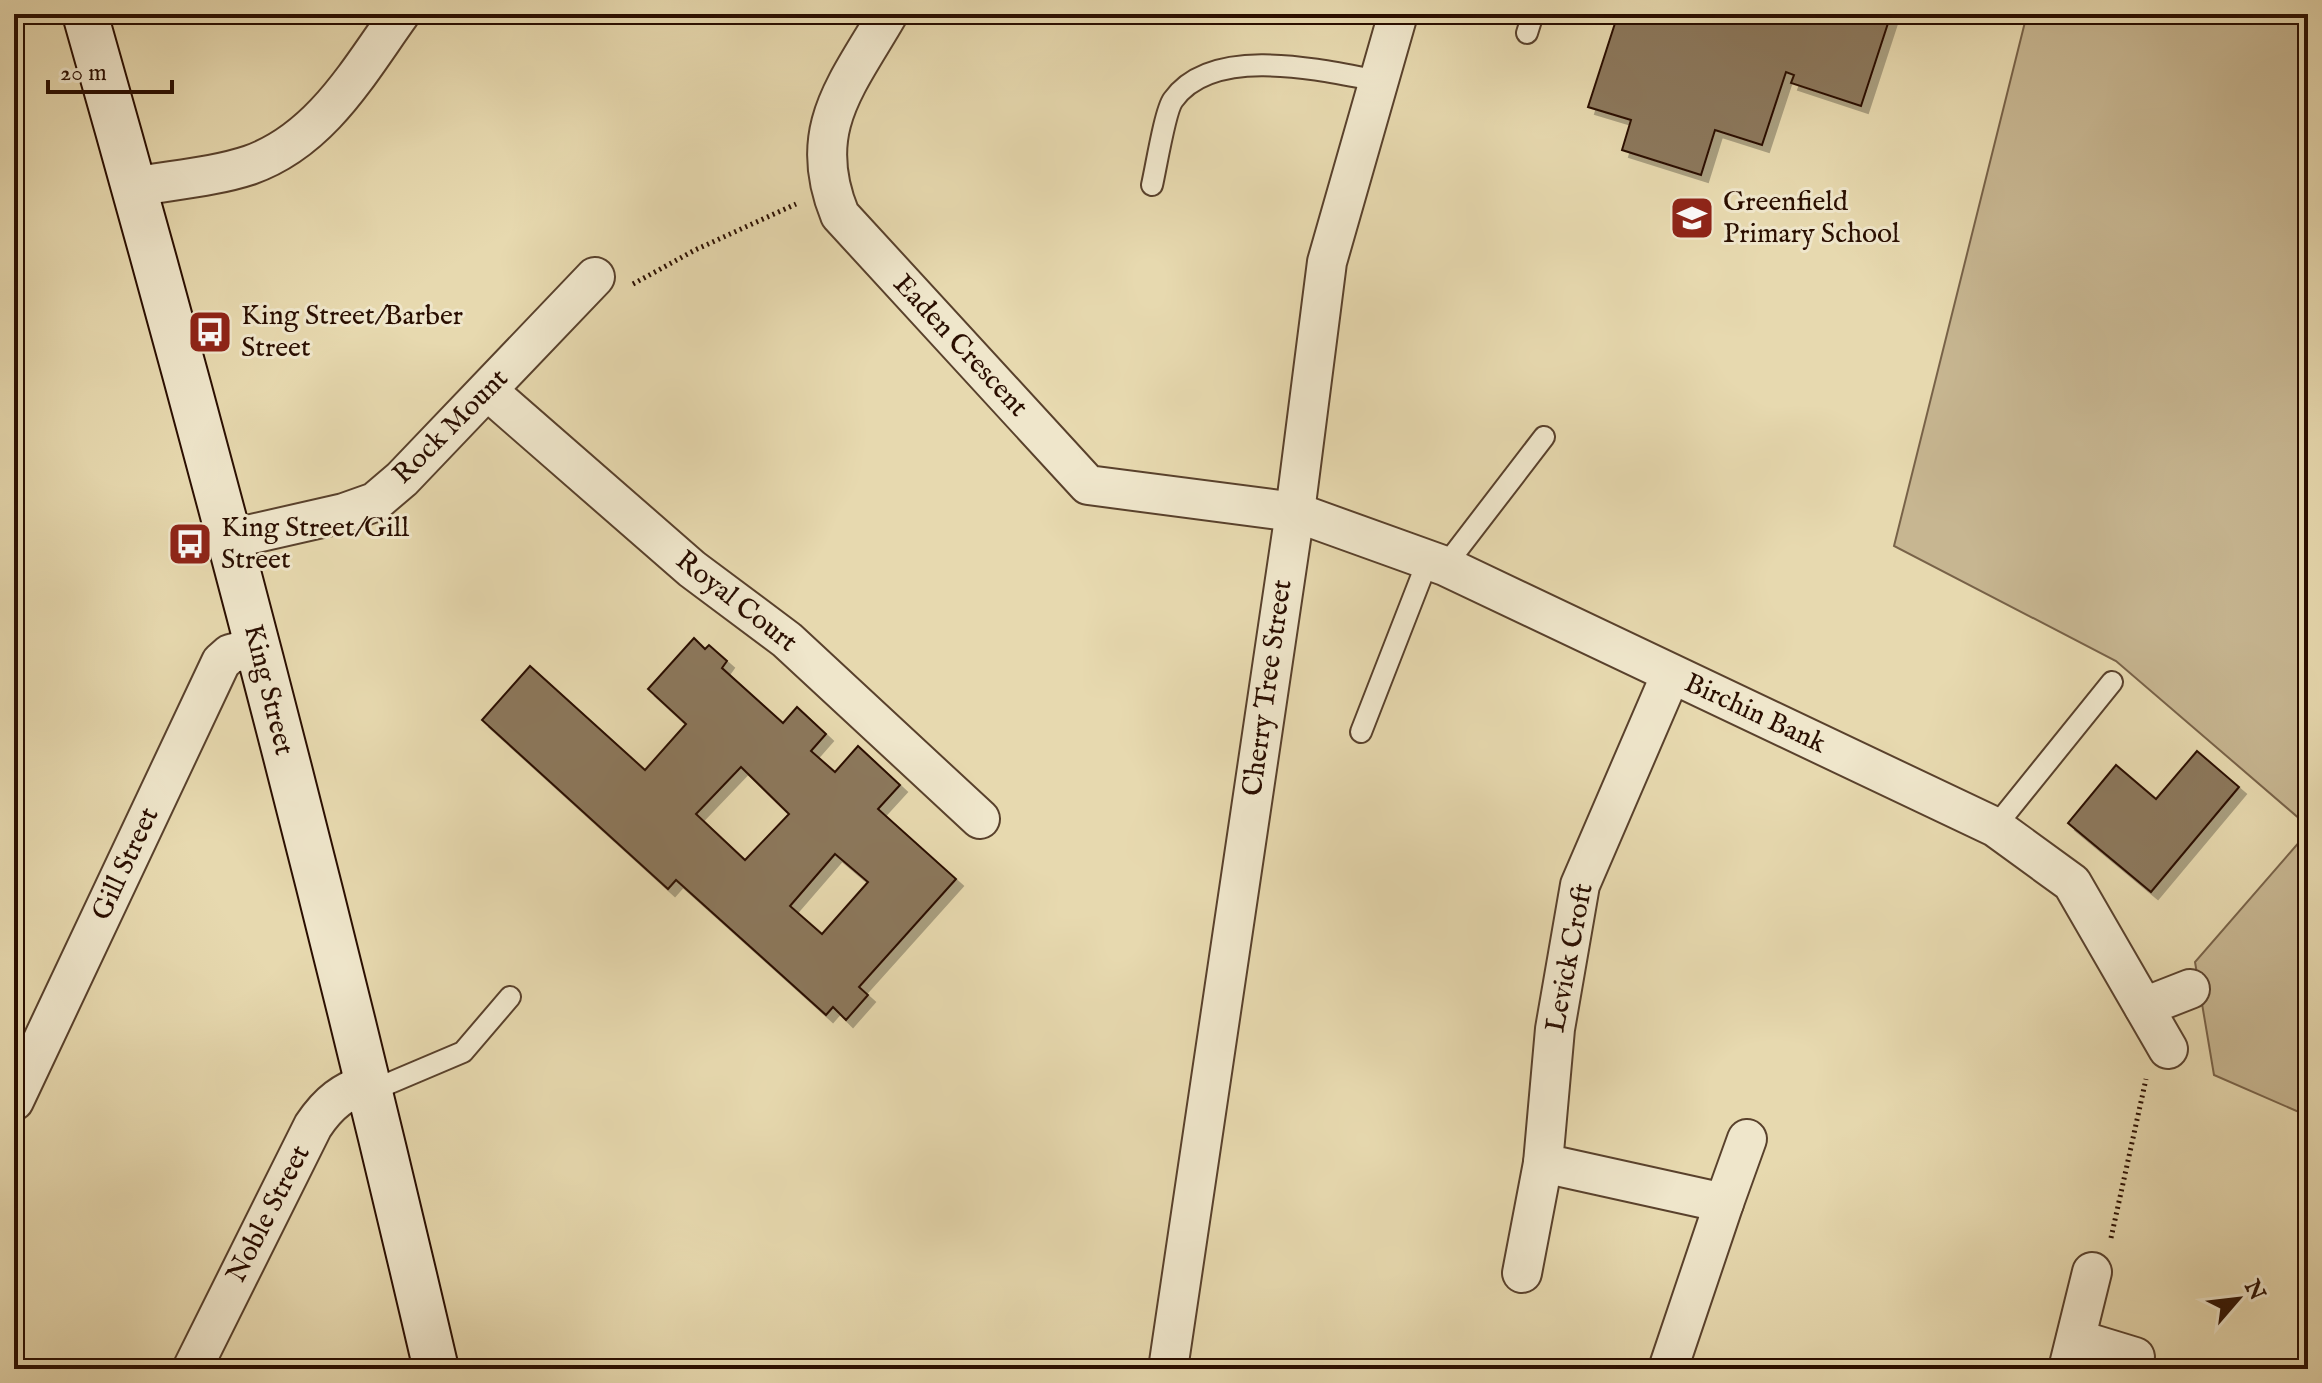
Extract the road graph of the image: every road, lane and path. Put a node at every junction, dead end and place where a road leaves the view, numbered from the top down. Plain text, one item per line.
1 (85, 14) edge
2 (400, 14) edge
3 (888, 14) edge
4 (1398, 14) edge
5 (1378, 81) junction
6 (1152, 185) dead end
7 (134, 187) junction
8 (829, 188) junction
9 (595, 277) joint
10 (488, 391) junction
11 (1544, 437) dead end
12 (1295, 512) junction
13 (230, 539) junction
14 (1436, 563) junction
15 (256, 647) junction
16 (1671, 674) junction
17 (2112, 682) dead end
18 (1361, 732) dead end
19 (980, 819) dead end
20 (1995, 827) junction
21 (2190, 989) dead end
22 (510, 997) dead end
23 (2144, 1007) junction
24 (2168, 1049) joint
25 (371, 1086) junction
26 (14, 1101) edge
27 (1747, 1139) dead end
28 (1543, 1163) junction
29 (1724, 1203) junction
30 (2092, 1272) joint
31 (1522, 1273) dead end
32 (2072, 1354) edge
33 (2135, 1357) dead end
34 (192, 1369) edge
35 (436, 1369) edge
36 (1168, 1369) edge
37 (1668, 1369) edge

1 - 7 main road, King Street
2 - 7 street
3 - 8 street, Eaden Crescent
4 - 5 street, Cherry Tree Street
5 - 6 lane
5 - 12 street, Cherry Tree Street
7 - 13 main road, King Street
8 - 9 path
8 - 12 street, Eaden Crescent
9 - 10 street, Rock Mount
10 - 13 street, Rock Mount
10 - 19 street, Royal Court
11 - 14 lane
12 - 14 street, Birchin Bank
12 - 36 street, Cherry Tree Street
13 - 15 main road, King Street
14 - 16 street, Birchin Bank
14 - 18 lane
15 - 25 main road, King Street
15 - 26 street, Gill Street
16 - 20 street, Birchin Bank
16 - 28 street, Levick Croft
17 - 20 lane
20 - 23 street, Birchin Bank
21 - 23 street
22 - 25 lane
23 - 24 street, Birchin Bank
24 - 30 path
25 - 34 street, Noble Street
25 - 35 main road, King Street
27 - 29 street
28 - 29 street
28 - 31 street, Levick Croft
29 - 37 street
30 - 32 street
32 - 33 street

